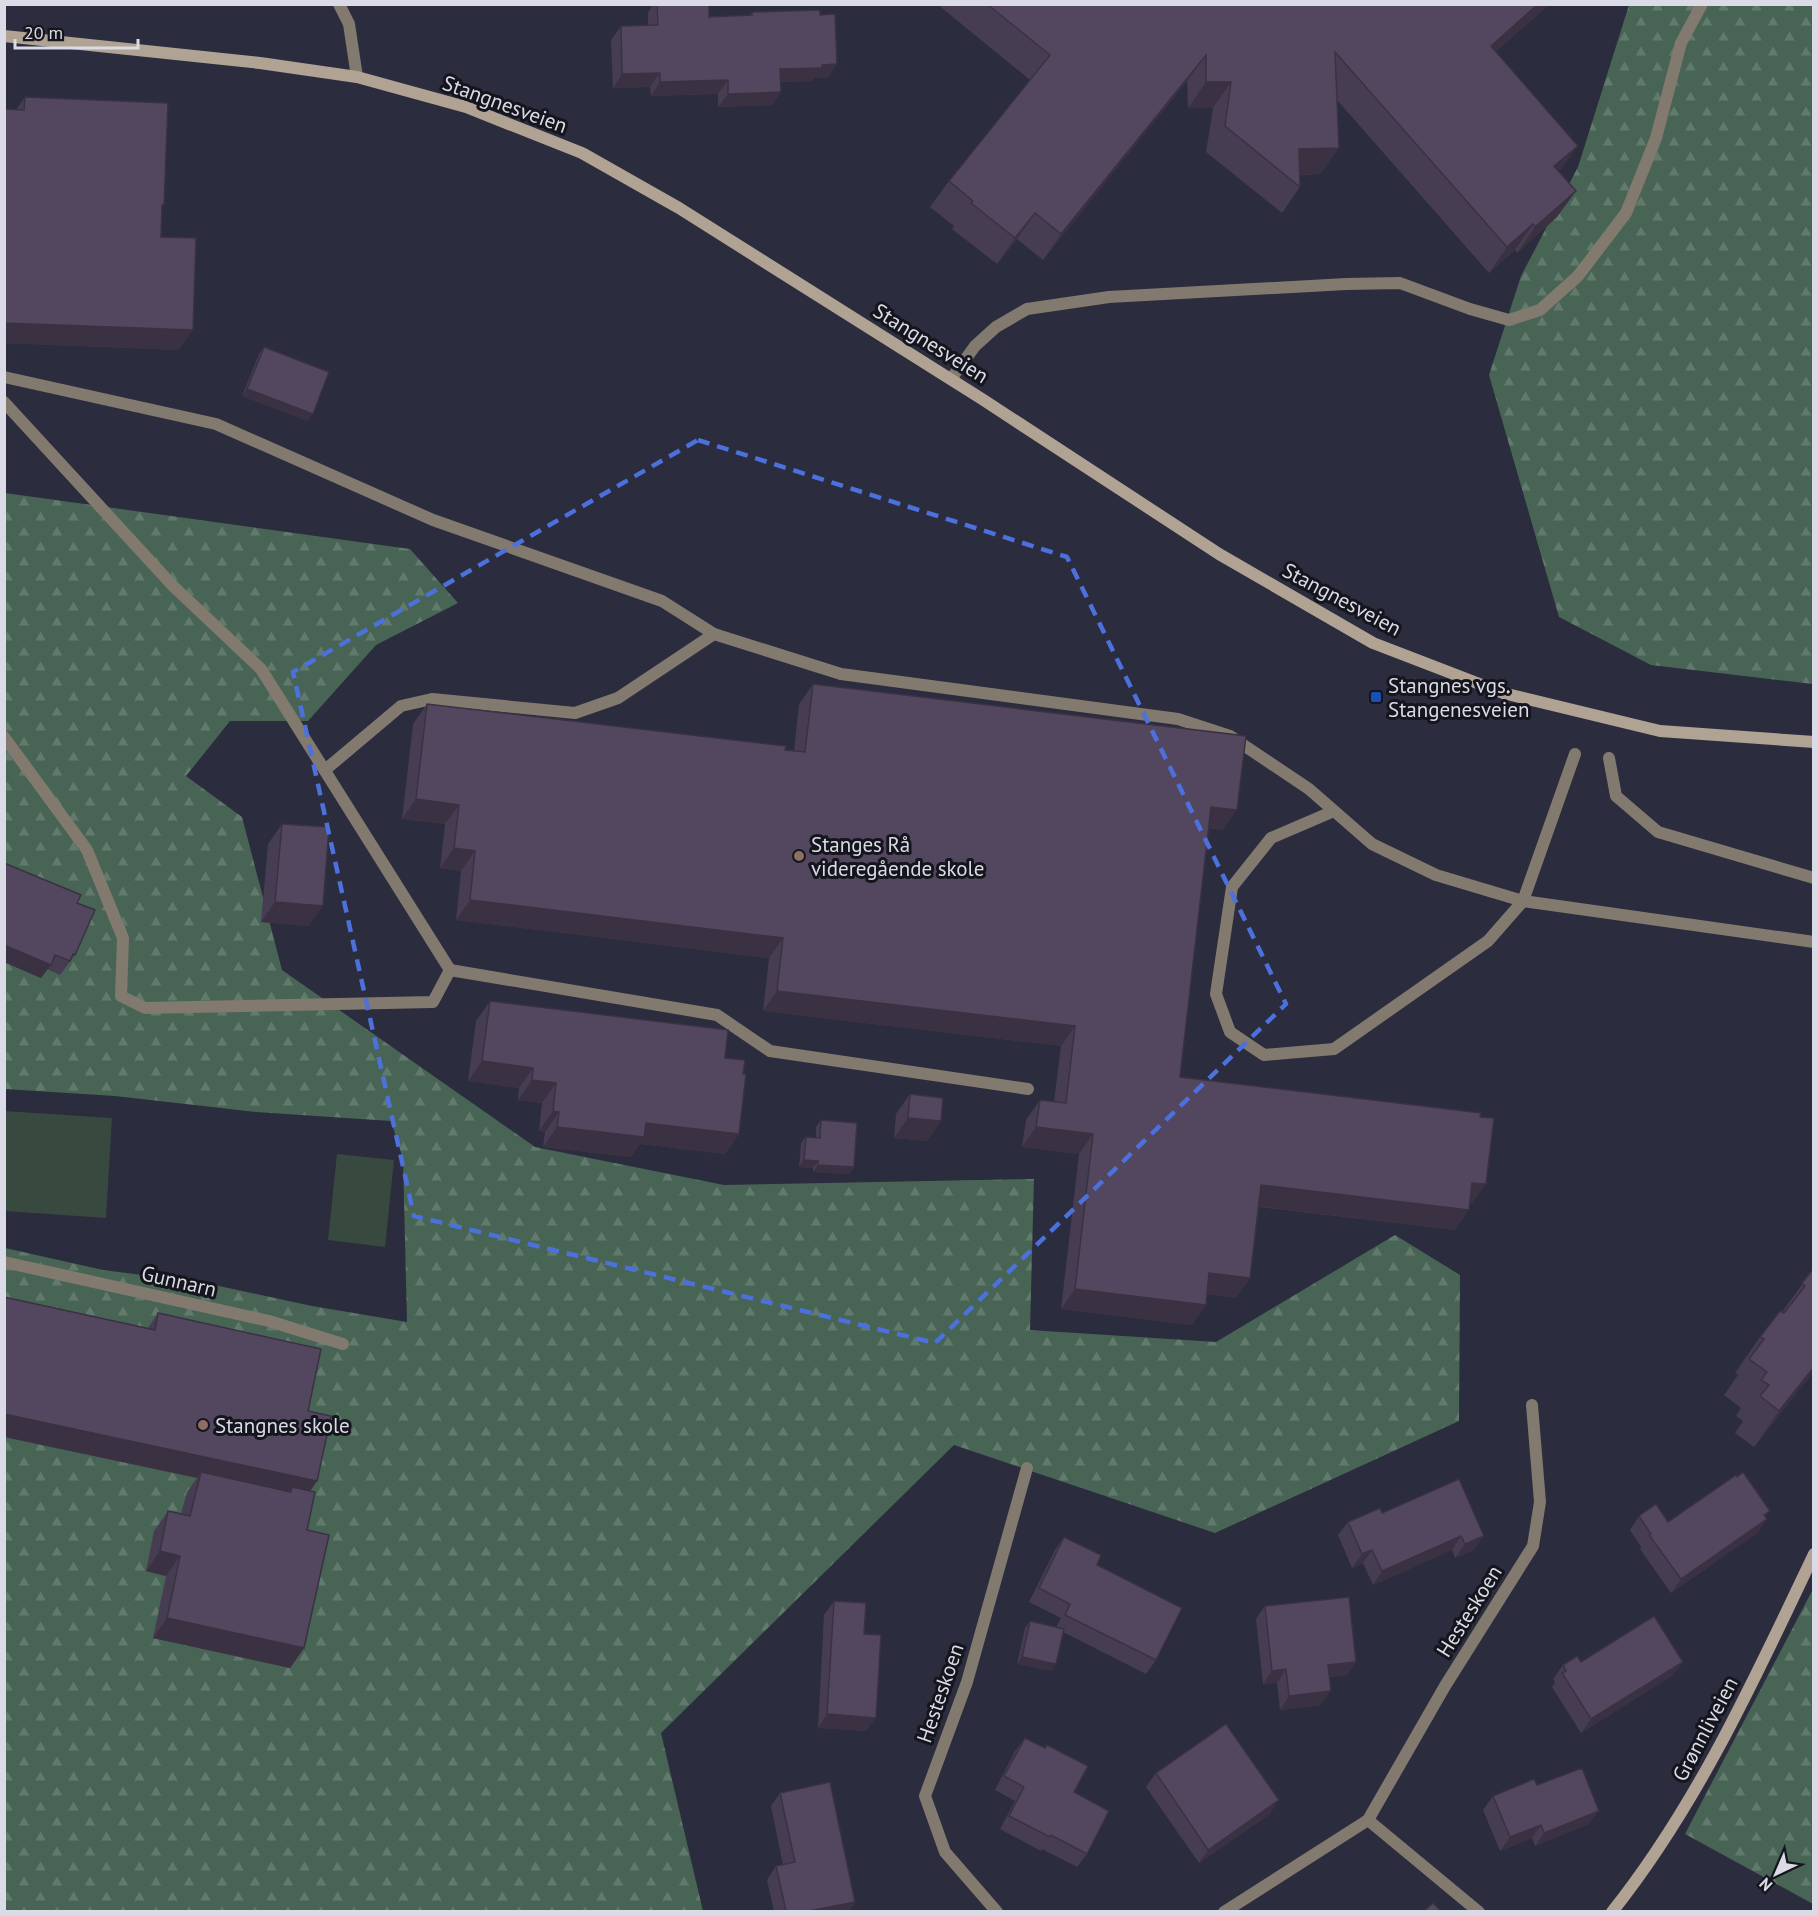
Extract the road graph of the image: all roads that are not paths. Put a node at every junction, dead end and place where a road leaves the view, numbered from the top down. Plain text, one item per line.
1 (339, 4) edge
2 (1702, 4) edge
3 (4, 36) edge
4 (357, 77) junction
5 (4, 377) edge
6 (951, 379) junction
7 (4, 402) edge
8 (714, 634) junction
9 (4, 736) edge
10 (1814, 742) edge
11 (1575, 754) dead end
12 (1609, 758) dead end
13 (325, 770) junction
14 (1334, 811) junction
15 (1814, 878) edge
16 (1523, 901) junction
17 (1814, 942) edge
18 (450, 970) junction
19 (1028, 1089) dead end
20 (4, 1262) edge
21 (343, 1344) dead end
22 (1532, 1405) dead end
23 (1026, 1468) dead end
24 (1814, 1554) edge
25 (1368, 1820) junction
26 (997, 1911) edge
27 (1224, 1911) edge
28 (1479, 1911) edge
29 (1612, 1911) edge

1 - 4 street
2 - 6 street
3 - 4 main road, Stangnesveien
4 - 6 main road, Stangnesveien
5 - 8 street
6 - 10 main road, Stangnesveien
7 - 13 street
8 - 13 street
8 - 14 street
9 - 18 street
11 - 16 street
12 - 15 street
13 - 18 street
14 - 16 street
14 - 16 street
16 - 17 street
18 - 19 street
20 - 21 street, Gunnarn
22 - 25 street, Hesteskoen
23 - 26 street, Hesteskoen
24 - 29 main road, Grønnliveien
25 - 27 street, Hesteskoen
25 - 28 street

